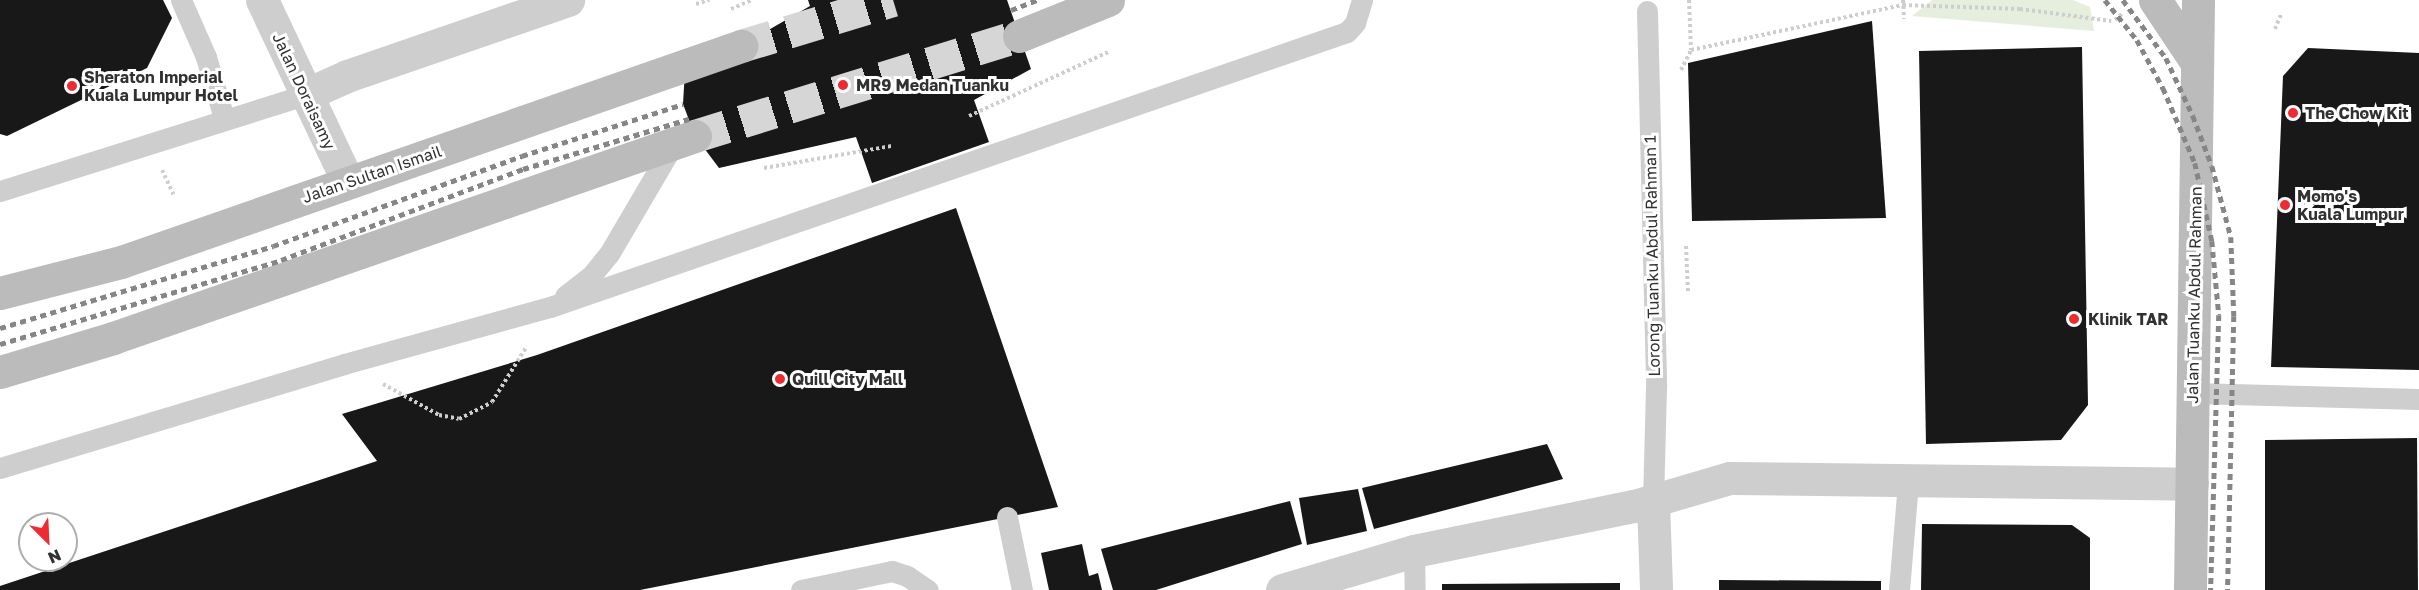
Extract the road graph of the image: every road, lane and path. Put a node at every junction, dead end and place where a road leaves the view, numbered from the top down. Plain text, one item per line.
1 (181, 0) edge
2 (262, 0) edge
3 (568, 0) edge
4 (709, 0) edge
5 (1108, 0) edge
6 (1362, 0) edge
7 (1689, 0) edge
8 (2155, 0) edge
9 (2198, 0) edge
10 (1903, 3) edge
11 (696, 4) dead end
12 (1647, 11) dead end
13 (2281, 14) dead end
14 (1904, 19) dead end
15 (2111, 21) dead end
16 (2275, 29) dead end
17 (1019, 36) tunnel mouth
18 (741, 46) tunnel mouth
19 (1691, 50) junction
20 (1108, 52) dead end
21 (2197, 63) junction
22 (1679, 81) dead end
23 (307, 94) junction
24 (969, 117) dead end
25 (224, 118) junction
26 (684, 139) joint
27 (891, 146) dead end
28 (764, 168) dead end
29 (163, 172) dead end
30 (348, 182) junction
31 (0, 191) edge
32 (174, 196) dead end
33 (1685, 233) dead end
34 (1688, 292) dead end
35 (0, 294) edge
36 (550, 307) junction
37 (344, 364) junction
38 (0, 372) edge
39 (2193, 393) junction
40 (2419, 399) edge
41 (0, 468) edge
42 (1908, 482) junction
43 (2192, 484) junction
44 (1653, 502) junction
45 (1007, 518) dead end
46 (1414, 551) junction
47 (801, 590) edge
48 (928, 590) edge
49 (1022, 590) edge
50 (1282, 590) edge
51 (1415, 590) edge
52 (1656, 590) edge
53 (1899, 590) edge
54 (2190, 590) edge

1 - 25 lane
2 - 23 street, Jalan Doraisamy
3 - 23 street
4 - 11 path
5 - 17 main road
6 - 36 lane
7 - 19 path
8 - 21 main road
9 - 21 main road, Jalan Tuanku Abdul Rahman
10 - 14 path
10 - 15 path
10 - 19 path
12 - 44 lane, Lorong Tuanku Abdul Rahman 1
13 - 16 path
18 - 30 main road, Jalan Sultan Ismail
19 - 22 path
20 - 24 path
21 - 39 main road, Jalan Tuanku Abdul Rahman
23 - 25 lane
23 - 30 street, Jalan Doraisamy
25 - 31 lane
26 - 36 lane
26 - 38 main road
27 - 28 path
29 - 32 path
30 - 35 main road, Jalan Sultan Ismail
33 - 34 path
36 - 37 lane
36 - 37 path
37 - 41 lane
39 - 40 lane
39 - 43 main road, Jalan Tuanku Abdul Rahman
42 - 43 street
42 - 44 street
42 - 53 lane
43 - 54 main road, Jalan Tuanku Abdul Rahman
44 - 46 street
44 - 52 street
45 - 49 lane
46 - 50 street
46 - 51 lane
47 - 48 lane

